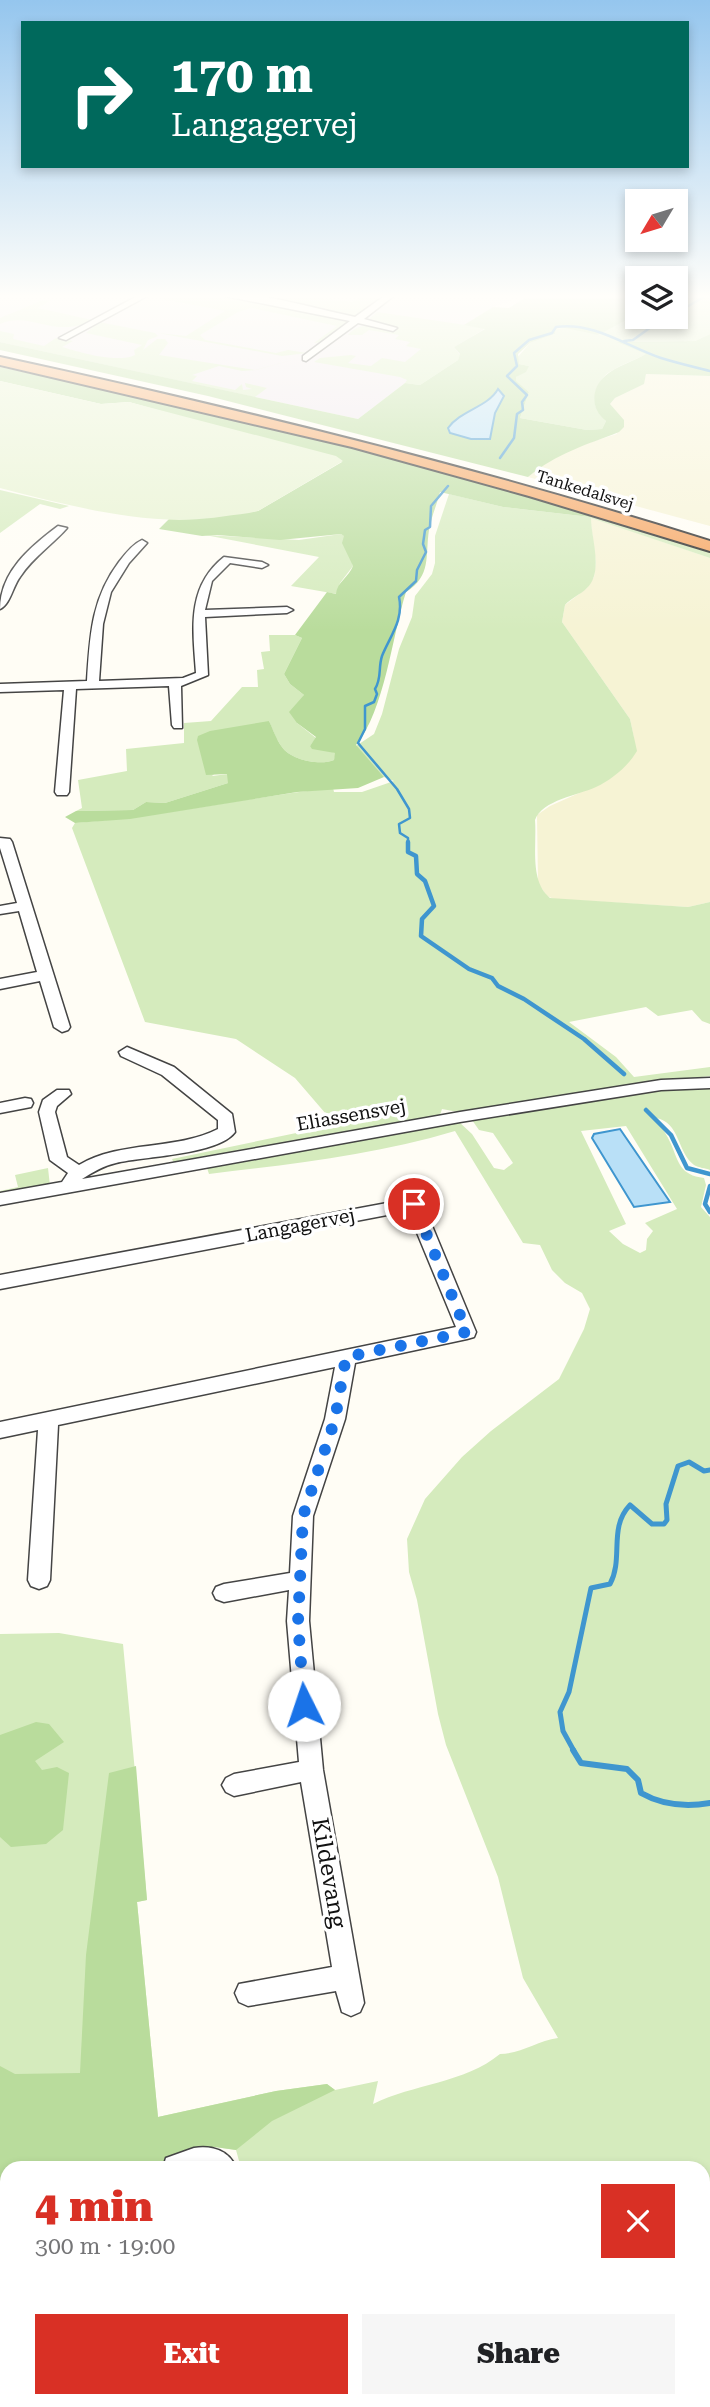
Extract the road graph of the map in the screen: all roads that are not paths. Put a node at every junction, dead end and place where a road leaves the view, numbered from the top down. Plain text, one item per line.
1 (205, 406) edge
2 (226, 406) edge
3 (62, 528) dead end
4 (710, 538) edge
5 (142, 543) dead end
6 (710, 546) edge
7 (262, 565) dead end
8 (0, 606) edge
9 (287, 610) dead end
10 (199, 614) junction
11 (176, 682) junction
12 (93, 685) junction
13 (70, 686) junction
14 (0, 688) edge
15 (177, 725) dead end
16 (62, 792) dead end
17 (0, 842) edge
18 (25, 906) junction
19 (0, 910) edge
20 (46, 975) junction
21 (0, 984) edge
22 (62, 1027) dead end
23 (127, 1052) dead end
24 (710, 1083) edge
25 (63, 1094) dead end
26 (25, 1102) dead end
27 (0, 1108) edge
28 (78, 1172) junction
29 (67, 1188) junction
30 (0, 1199) edge
31 (0, 1282) edge
32 (346, 1357) junction
33 (48, 1420) junction
34 (0, 1430) edge
35 (38, 1580) dead end
36 (298, 1580) junction
37 (224, 1593) dead end
38 (311, 1770) junction
39 (234, 1785) dead end
40 (346, 1977) junction
41 (248, 1993) dead end
42 (351, 2003) dead end

1 - 6 highway, Tankedalsvej
2 - 4 highway, Tankedalsvej
3 - 8 street
5 - 12 street
7 - 10 street
9 - 10 street
10 - 11 street
11 - 12 street
11 - 15 street
12 - 13 street
13 - 14 street
13 - 16 street
17 - 18 street
18 - 19 street
18 - 20 street
20 - 21 street
20 - 22 street
23 - 28 street
24 - 29 street, Eliassensvej
25 - 28 street
26 - 27 street
28 - 29 street
29 - 30 street, Eliassensvej
31 - 32 street, Langagervej
32 - 33 street, Langagervej
32 - 36 street, Kildevang
33 - 34 street, Langagervej
33 - 35 street
36 - 37 street
36 - 38 street, Kildevang
38 - 39 street
38 - 40 street, Kildevang
40 - 41 street
40 - 42 street, Kildevang

